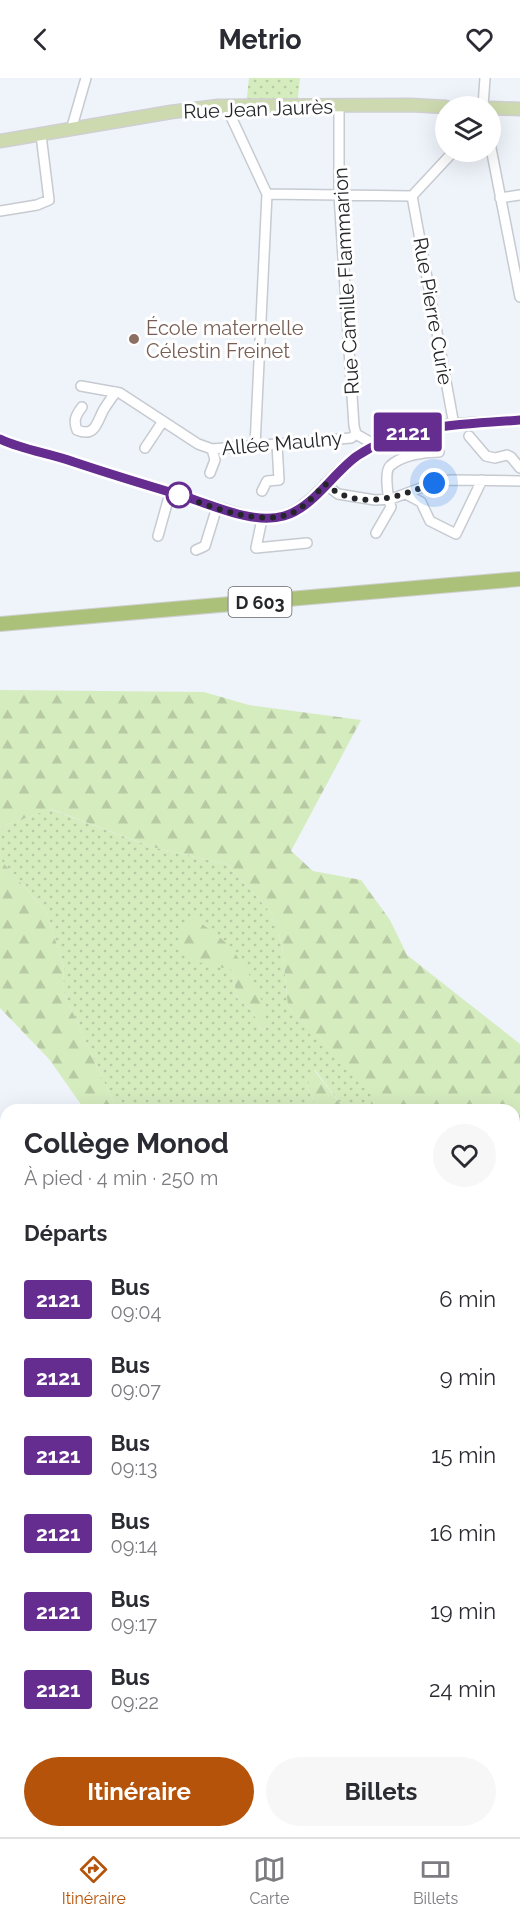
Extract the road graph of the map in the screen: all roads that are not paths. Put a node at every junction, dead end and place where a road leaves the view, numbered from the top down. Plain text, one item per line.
1 (86, 78) edge
2 (486, 78) edge
3 (484, 96) edge
4 (226, 106) junction
5 (339, 106) junction
6 (435, 106) edge
7 (501, 109) edge
8 (520, 110) edge
9 (72, 130) junction
10 (41, 135) junction
11 (0, 141) edge
12 (444, 162) edge
13 (493, 162) edge
14 (267, 194) junction
15 (339, 195) junction
16 (520, 195) edge
17 (412, 196) junction
18 (500, 198) junction
19 (0, 211) edge
20 (520, 297) edge
21 (81, 386) dead end
22 (116, 392) junction
23 (82, 407) dead end
24 (520, 420) edge
25 (164, 422) junction
26 (454, 425) junction
27 (354, 436) junction
28 (469, 436) dead end
29 (2, 442) edge
30 (277, 444) junction
31 (375, 445) junction
32 (255, 446) junction
33 (146, 448) dead end
34 (212, 449) junction
35 (439, 452) dead end
36 (357, 456) junction
37 (520, 468) edge
38 (210, 473) dead end
39 (482, 480) junction
40 (520, 481) edge
41 (325, 484) junction
42 (262, 491) dead end
43 (170, 493) junction
44 (406, 494) junction
45 (388, 499) junction
46 (217, 507) junction
47 (262, 519) junction
48 (376, 533) dead end
49 (158, 536) dead end
50 (307, 543) dead end
51 (196, 550) dead end
52 (520, 579) edge
53 (520, 588) edge
54 (0, 624) edge
55 (0, 633) edge

1 - 9 street
2 - 3 street
4 - 5 main road, Rue Jean Jaurès
4 - 9 main road, Rue Jean Jaurès
4 - 14 street
5 - 6 main road, Rue Jean Jaurès
5 - 15 street, Rue Camille Flammarion
7 - 8 main road
9 - 10 main road, Rue Jean Jaurès
10 - 11 main road, Rue Jean Jaurès
10 - 19 street
12 - 17 street
13 - 18 street
14 - 15 street
14 - 32 street
15 - 17 street
15 - 27 street, Rue Camille Flammarion
16 - 18 street
17 - 26 street, Rue Pierre Curie
18 - 20 street
21 - 22 street, Allée Maulny
22 - 23 street
22 - 25 street, Allée Maulny
24 - 26 street
25 - 33 street
25 - 34 street, Allée Maulny
26 - 31 street
27 - 30 street, Allée Maulny
27 - 31 street
27 - 36 street, Rue Camille Flammarion
28 - 37 street
29 - 43 street
30 - 32 street, Allée Maulny
30 - 42 street
31 - 36 street
32 - 34 street, Allée Maulny
34 - 38 street
35 - 45 street
36 - 41 street
39 - 40 street
39 - 44 street
39 - 44 street
41 - 45 street
41 - 47 street
43 - 46 street
43 - 49 street
44 - 45 street
45 - 48 street
46 - 47 street
46 - 51 street
47 - 50 street
52 - 54 highway, D 603
53 - 55 highway, D 603

